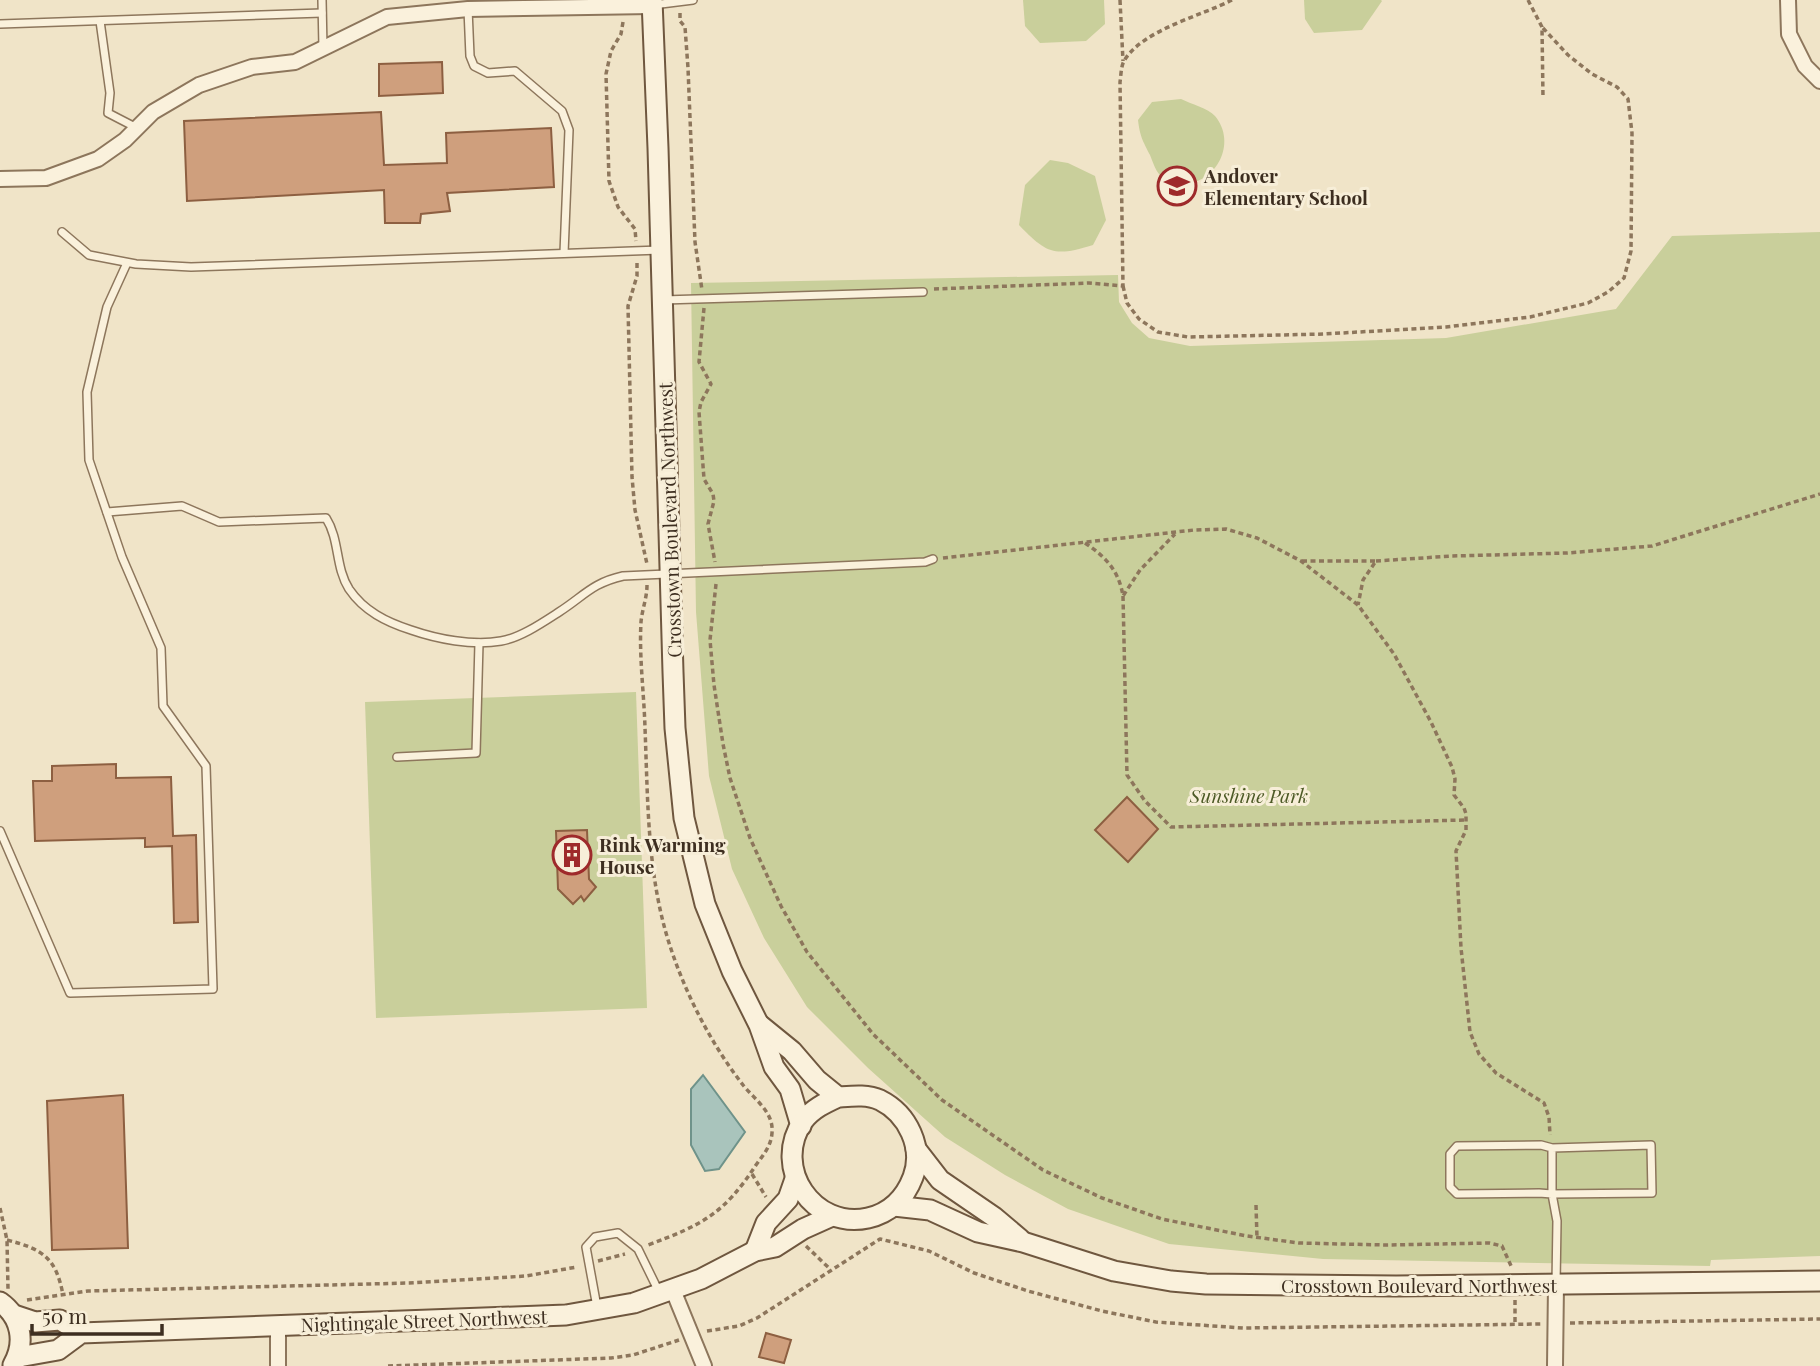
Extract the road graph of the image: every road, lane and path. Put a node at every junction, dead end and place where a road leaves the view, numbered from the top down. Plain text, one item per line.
1 (322, 0) edge
2 (693, 0) edge
3 (1120, 0) edge
4 (1231, 0) edge
5 (1528, 0) edge
6 (1788, 0) edge
7 (652, 3) edge
8 (468, 9) junction
9 (322, 13) junction
10 (100, 20) junction
11 (680, 21) dead end
12 (0, 24) edge
13 (623, 26) dead end
14 (1542, 27) junction
15 (324, 48) junction
16 (1123, 62) junction
17 (1820, 81) edge
18 (1543, 98) dead end
19 (137, 128) junction
20 (0, 178) edge
21 (635, 229) dead end
22 (62, 232) dead end
23 (661, 250) junction
24 (565, 253) junction
25 (127, 263) junction
26 (637, 267) dead end
27 (1124, 286) junction
28 (703, 292) dead end
29 (923, 292) joint
30 (663, 300) junction
31 (704, 311) dead end
32 (1820, 494) edge
33 (107, 512) junction
34 (1176, 532) junction
35 (1085, 543) junction
36 (646, 559) dead end
37 (933, 559) joint
38 (1301, 561) junction
39 (1376, 561) junction
40 (715, 562) dead end
41 (670, 575) junction
42 (716, 582) dead end
43 (647, 591) dead end
44 (1122, 596) junction
45 (1357, 605) junction
46 (479, 643) junction
47 (397, 757) dead end
48 (1466, 820) junction
49 (0, 831) edge
50 (760, 1025) junction
51 (838, 1097) junction
52 (801, 1126) junction
53 (1552, 1148) junction
54 (916, 1149) junction
55 (795, 1179) junction
56 (1552, 1194) junction
57 (1256, 1205) dead end
58 (894, 1206) junction
59 (0, 1208) edge
60 (832, 1216) junction
61 (1257, 1238) junction
62 (7, 1240) junction
63 (1023, 1242) junction
64 (638, 1249) junction
65 (755, 1251) junction
66 (588, 1264) junction
67 (1513, 1272) dead end
68 (1820, 1281) edge
69 (1556, 1285) junction
70 (666, 1292) junction
71 (62, 1296) junction
72 (1514, 1296) dead end
73 (13, 1303) edge
74 (598, 1309) junction
75 (1820, 1319) edge
76 (1570, 1323) dead end
77 (1515, 1324) junction
78 (1538, 1324) dead end
79 (278, 1326) junction
80 (705, 1331) dead end
81 (81, 1333) junction
82 (677, 1341) dead end
83 (15, 1362) edge
84 (278, 1366) edge
85 (388, 1366) edge
86 (704, 1366) edge
87 (1555, 1366) edge

1 - 9 lane
2 - 7 lane
3 - 16 path
4 - 16 path
5 - 14 path
6 - 17 street
7 - 8 street
7 - 23 street, Crosstown Boulevard Northwest
8 - 15 street
8 - 24 lane
9 - 10 lane
9 - 15 lane
10 - 12 lane
10 - 19 lane
11 - 28 path
13 - 21 path
14 - 18 path
14 - 27 path
15 - 19 street
16 - 27 path
19 - 20 street
22 - 25 lane
23 - 24 lane
23 - 30 street, Crosstown Boulevard Northwest
24 - 25 lane
25 - 33 lane
26 - 36 path
27 - 29 path
29 - 30 lane
30 - 41 street, Crosstown Boulevard Northwest
31 - 40 path
32 - 39 path
33 - 46 lane
33 - 49 lane
34 - 35 path
34 - 38 path
34 - 44 path
35 - 37 path
35 - 44 path
37 - 41 lane
38 - 39 path
38 - 45 path
39 - 45 path
41 - 46 lane
41 - 50 street, Crosstown Boulevard Northwest
42 - 61 path
43 - 64 path
44 - 48 path
45 - 48 path
46 - 47 lane
48 - 53 path
50 - 51 street, Crosstown Boulevard Northwest
50 - 52 street, Crosstown Boulevard Northwest
51 - 52 street
51 - 54 street, Crosstown Boulevard Northwest
52 - 55 street
53 - 56 lane
53 - 56 lane
53 - 56 lane
54 - 58 street
54 - 63 street, Crosstown Boulevard Northwest
55 - 60 street
55 - 65 street
56 - 69 lane
57 - 61 path
58 - 60 street, Crosstown Boulevard Northwest
58 - 63 street, Crosstown Boulevard Northwest
59 - 62 path
60 - 65 street, Nightingale Street Northwest
61 - 67 path
62 - 71 path
62 - 73 path
63 - 69 street, Crosstown Boulevard Northwest
64 - 66 path
64 - 66 lane
64 - 70 lane
65 - 70 street, Nightingale Street Northwest
66 - 71 path
66 - 74 lane
68 - 69 street, Crosstown Boulevard Northwest
69 - 87 street
70 - 74 street, Nightingale Street Northwest
70 - 86 street
71 - 73 path
72 - 77 path
73 - 81 street, Nightingale Street Northwest
73 - 83 street, Nightingale Street Northwest
74 - 79 street, Nightingale Street Northwest
75 - 76 path
77 - 78 path
77 - 80 path
79 - 81 street, Nightingale Street Northwest
79 - 84 street
81 - 83 street, Nightingale Street Northwest
82 - 85 path

